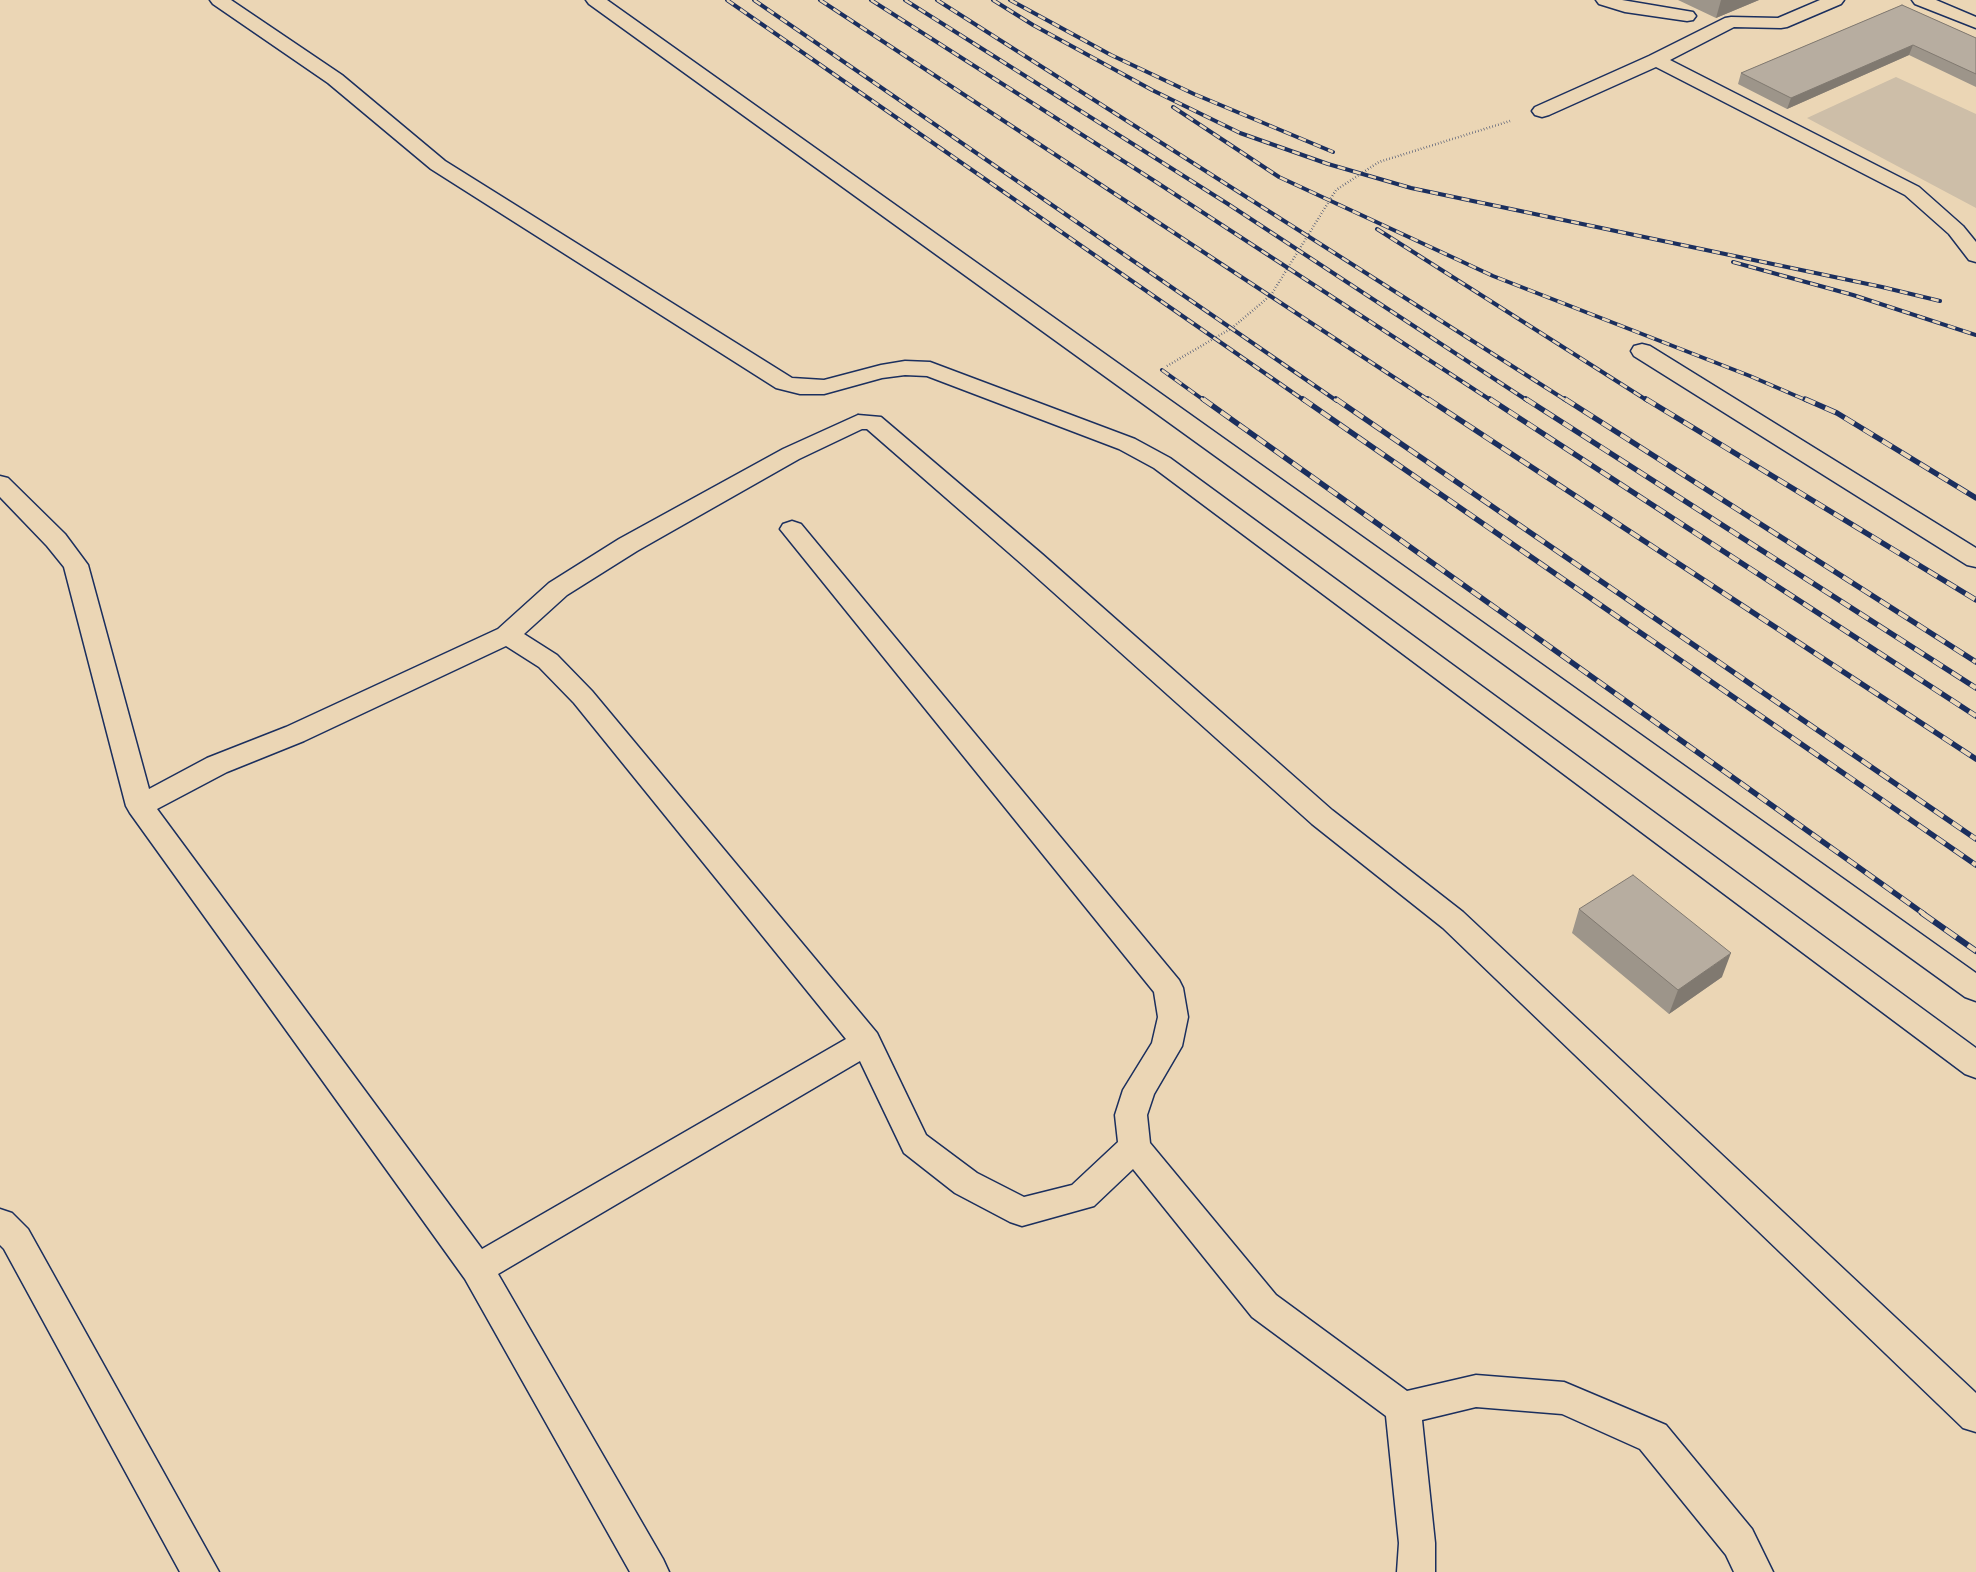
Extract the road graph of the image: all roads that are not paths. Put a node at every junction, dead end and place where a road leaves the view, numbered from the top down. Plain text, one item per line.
1 (219, 0) edge
2 (596, 0) edge
3 (1605, 0) edge
4 (1655, 0) edge
5 (1835, 0) edge
6 (1921, 0) edge
7 (1688, 16) junction
8 (1731, 22) junction
9 (1976, 23) edge
10 (1656, 60) junction
11 (1542, 111) road end
12 (1976, 256) edge
13 (1642, 351) dead end
14 (0, 483) edge
15 (792, 529) dead end
16 (1976, 559) edge
17 (508, 635) junction
18 (140, 806) junction
19 (1976, 989) edge
20 (866, 1042) junction
21 (1976, 1065) edge
22 (1134, 1148) junction
23 (0, 1223) edge
24 (477, 1269) junction
25 (1403, 1408) junction
26 (1976, 1416) edge
27 (200, 1572) edge
28 (650, 1572) edge
29 (1416, 1572) edge
30 (1754, 1572) edge

1 - 21 street
2 - 19 street
3 - 7 street
4 - 7 street
5 - 8 street
6 - 9 street
7 - 8 street
8 - 10 street
10 - 11 street
10 - 12 street
13 - 16 street
14 - 18 street
15 - 22 street
17 - 18 street
17 - 20 street
17 - 26 street
18 - 24 street
20 - 22 street
20 - 24 street
22 - 25 street
23 - 27 street
24 - 28 street
25 - 29 street
25 - 30 street

